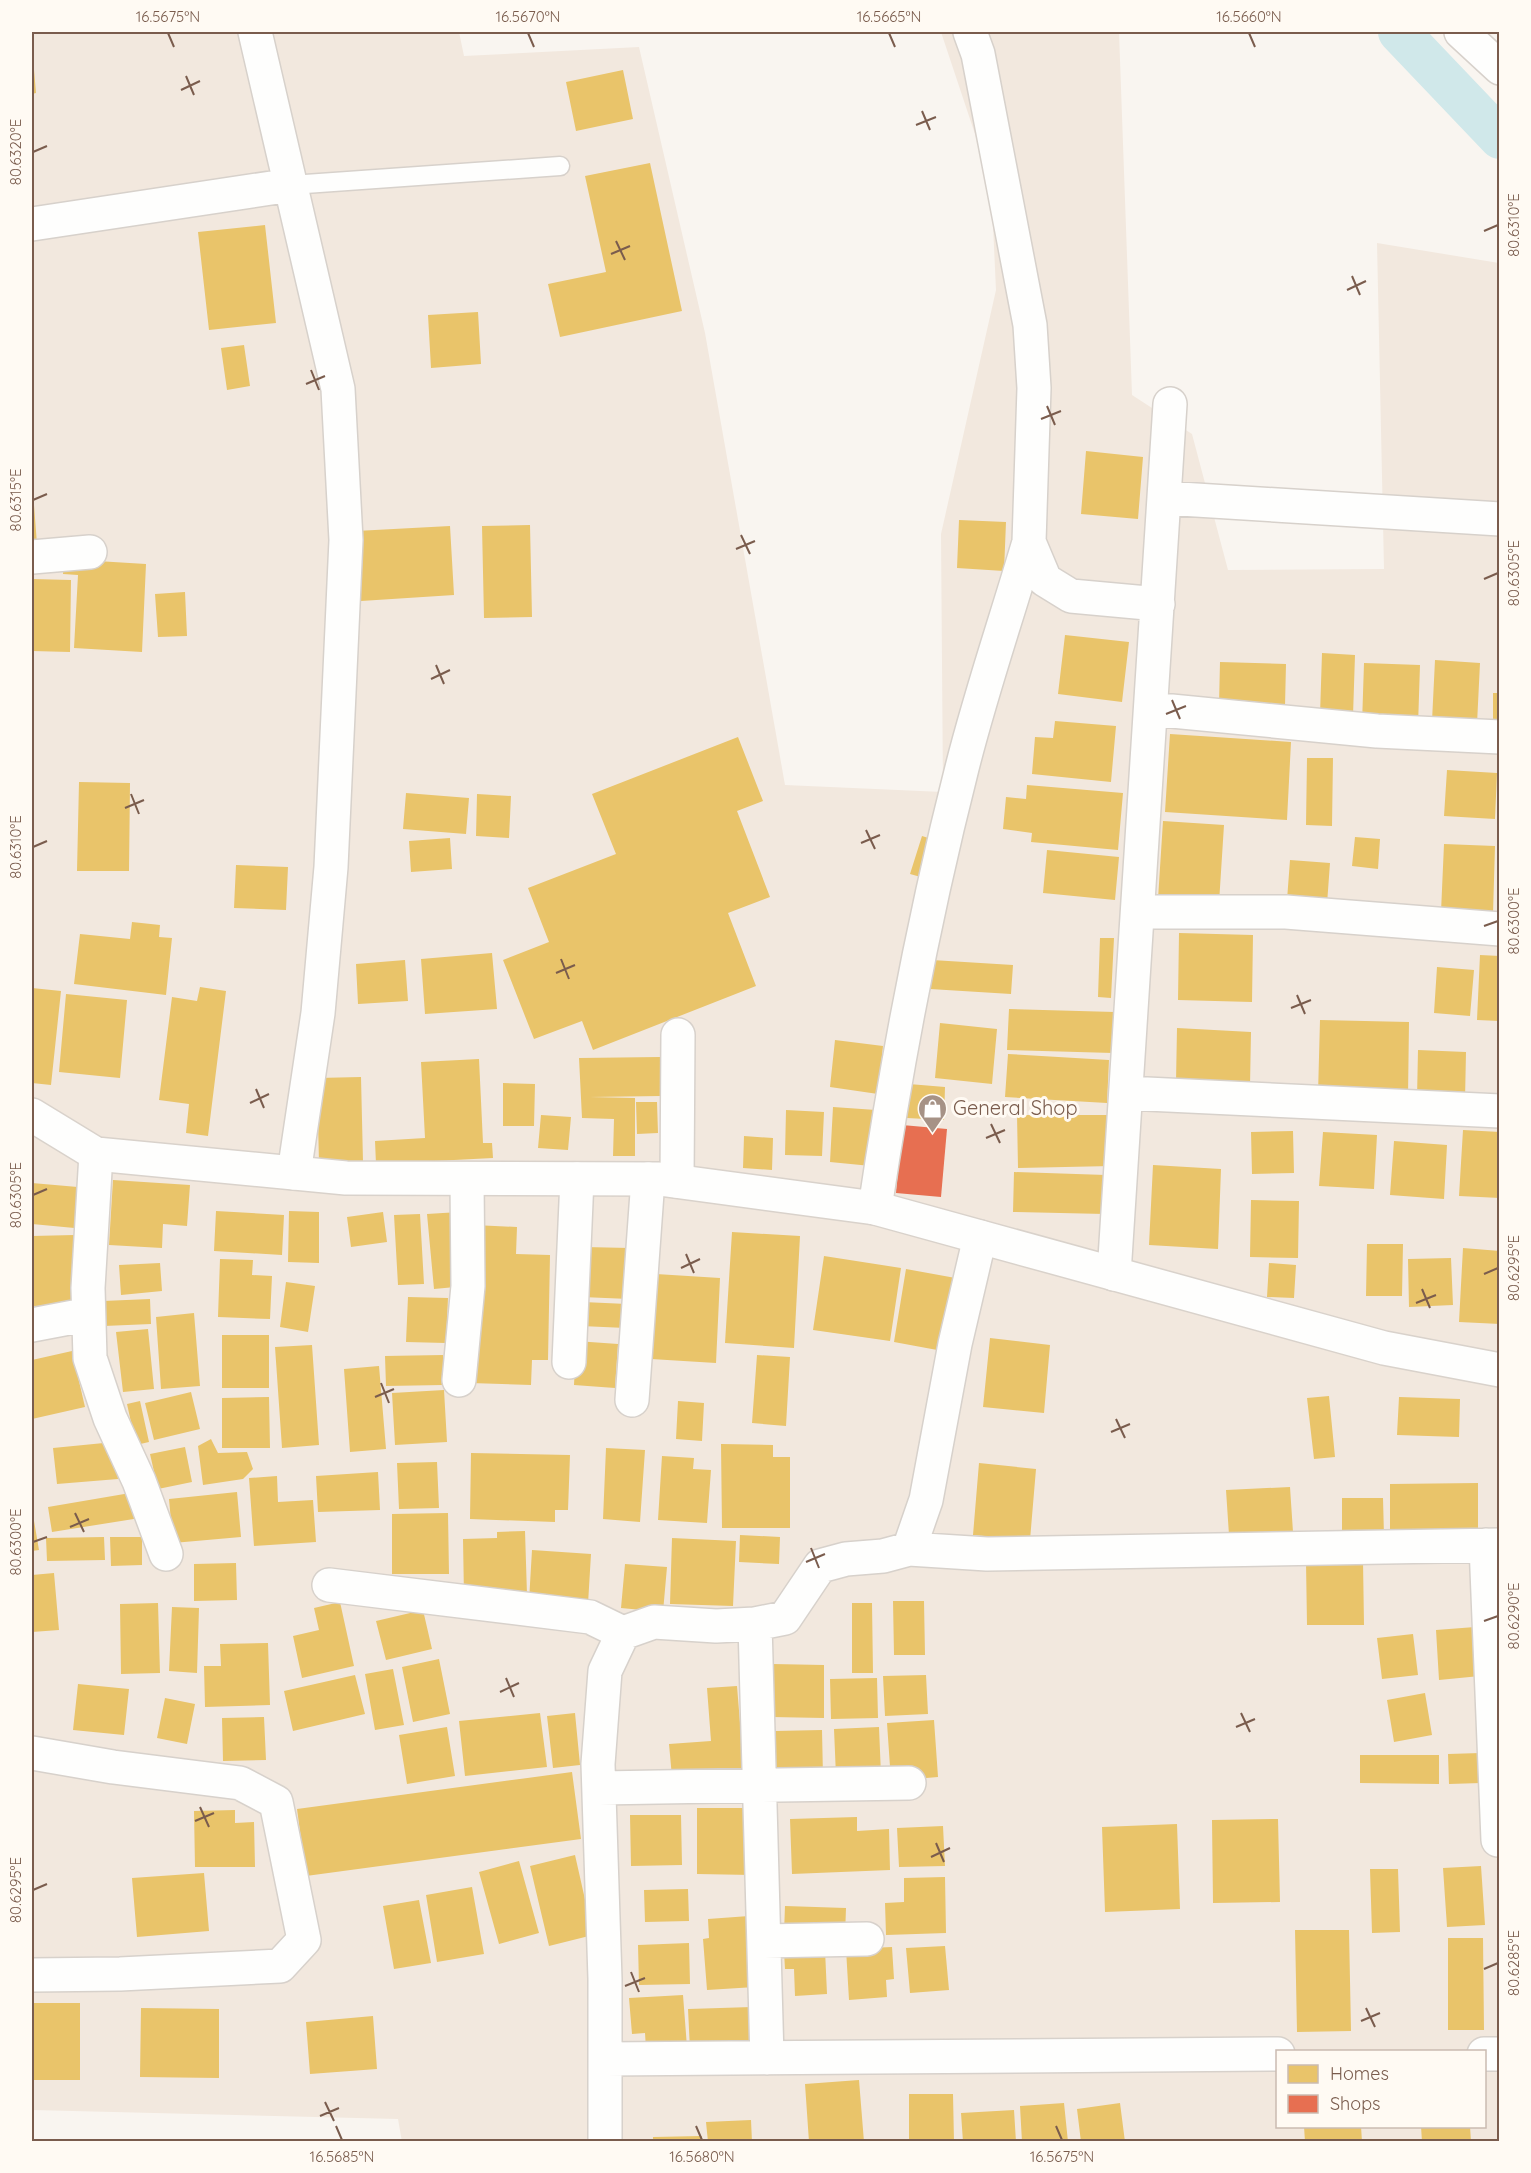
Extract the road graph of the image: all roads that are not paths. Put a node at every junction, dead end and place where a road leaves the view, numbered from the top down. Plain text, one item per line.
1 (255, 32) edge
2 (970, 32) edge
3 (1461, 32) edge
4 (1500, 68) edge
5 (560, 166) dead end
6 (291, 185) junction
7 (32, 224) edge
8 (1170, 404) dead end
9 (1164, 498) junction
10 (1500, 519) edge
11 (1029, 542) junction
12 (90, 552) dead end
13 (32, 557) edge
14 (1158, 604) junction
15 (1151, 709) junction
16 (1500, 737) edge
17 (1138, 912) junction
18 (1500, 928) edge
19 (678, 1035) dead end
20 (1126, 1093) junction
21 (1500, 1111) edge
22 (32, 1115) edge
23 (96, 1154) junction
24 (294, 1173) junction
25 (577, 1179) junction
26 (467, 1180) junction
27 (662, 1180) junction
28 (875, 1208) junction
29 (980, 1237) junction
30 (1114, 1274) junction
31 (87, 1319) junction
32 (32, 1325) edge
33 (568, 1362) dead end
34 (1500, 1370) edge
35 (459, 1380) dead end
36 (632, 1400) dead end
37 (1493, 1545) edge
38 (909, 1549) junction
39 (166, 1554) dead end
40 (329, 1585) dead end
41 (755, 1624) junction
42 (623, 1633) junction
43 (32, 1753) edge
44 (909, 1783) dead end
45 (760, 1786) junction
46 (599, 1788) junction
47 (1498, 1840) dead end
48 (867, 1939) dead end
49 (764, 1941) junction
50 (32, 1975) edge
51 (1276, 2054) edge
52 (767, 2058) junction
53 (605, 2059) junction
54 (605, 2142) edge

1 - 6 street
2 - 11 street
3 - 4 street
5 - 6 lane
6 - 7 street
6 - 24 street
8 - 9 street
9 - 10 street
9 - 14 street
11 - 14 street
11 - 28 street
12 - 13 street
14 - 15 street
15 - 16 street
15 - 17 street
17 - 18 street
17 - 20 street
19 - 27 street
20 - 21 street
20 - 30 street
22 - 23 street
23 - 24 street
23 - 31 street
24 - 26 street
25 - 26 street
25 - 27 street
25 - 33 street
26 - 35 street
27 - 28 street
27 - 36 street
28 - 29 street
29 - 30 street
29 - 38 street
30 - 34 street
31 - 32 street
31 - 39 street
37 - 38 street
37 - 47 street
38 - 41 street
40 - 42 street
41 - 42 street
41 - 45 street
42 - 46 street
43 - 50 street
44 - 45 street
45 - 46 street
45 - 49 street
46 - 53 street
48 - 49 street
49 - 52 street
51 - 52 street
52 - 53 street
53 - 54 street

